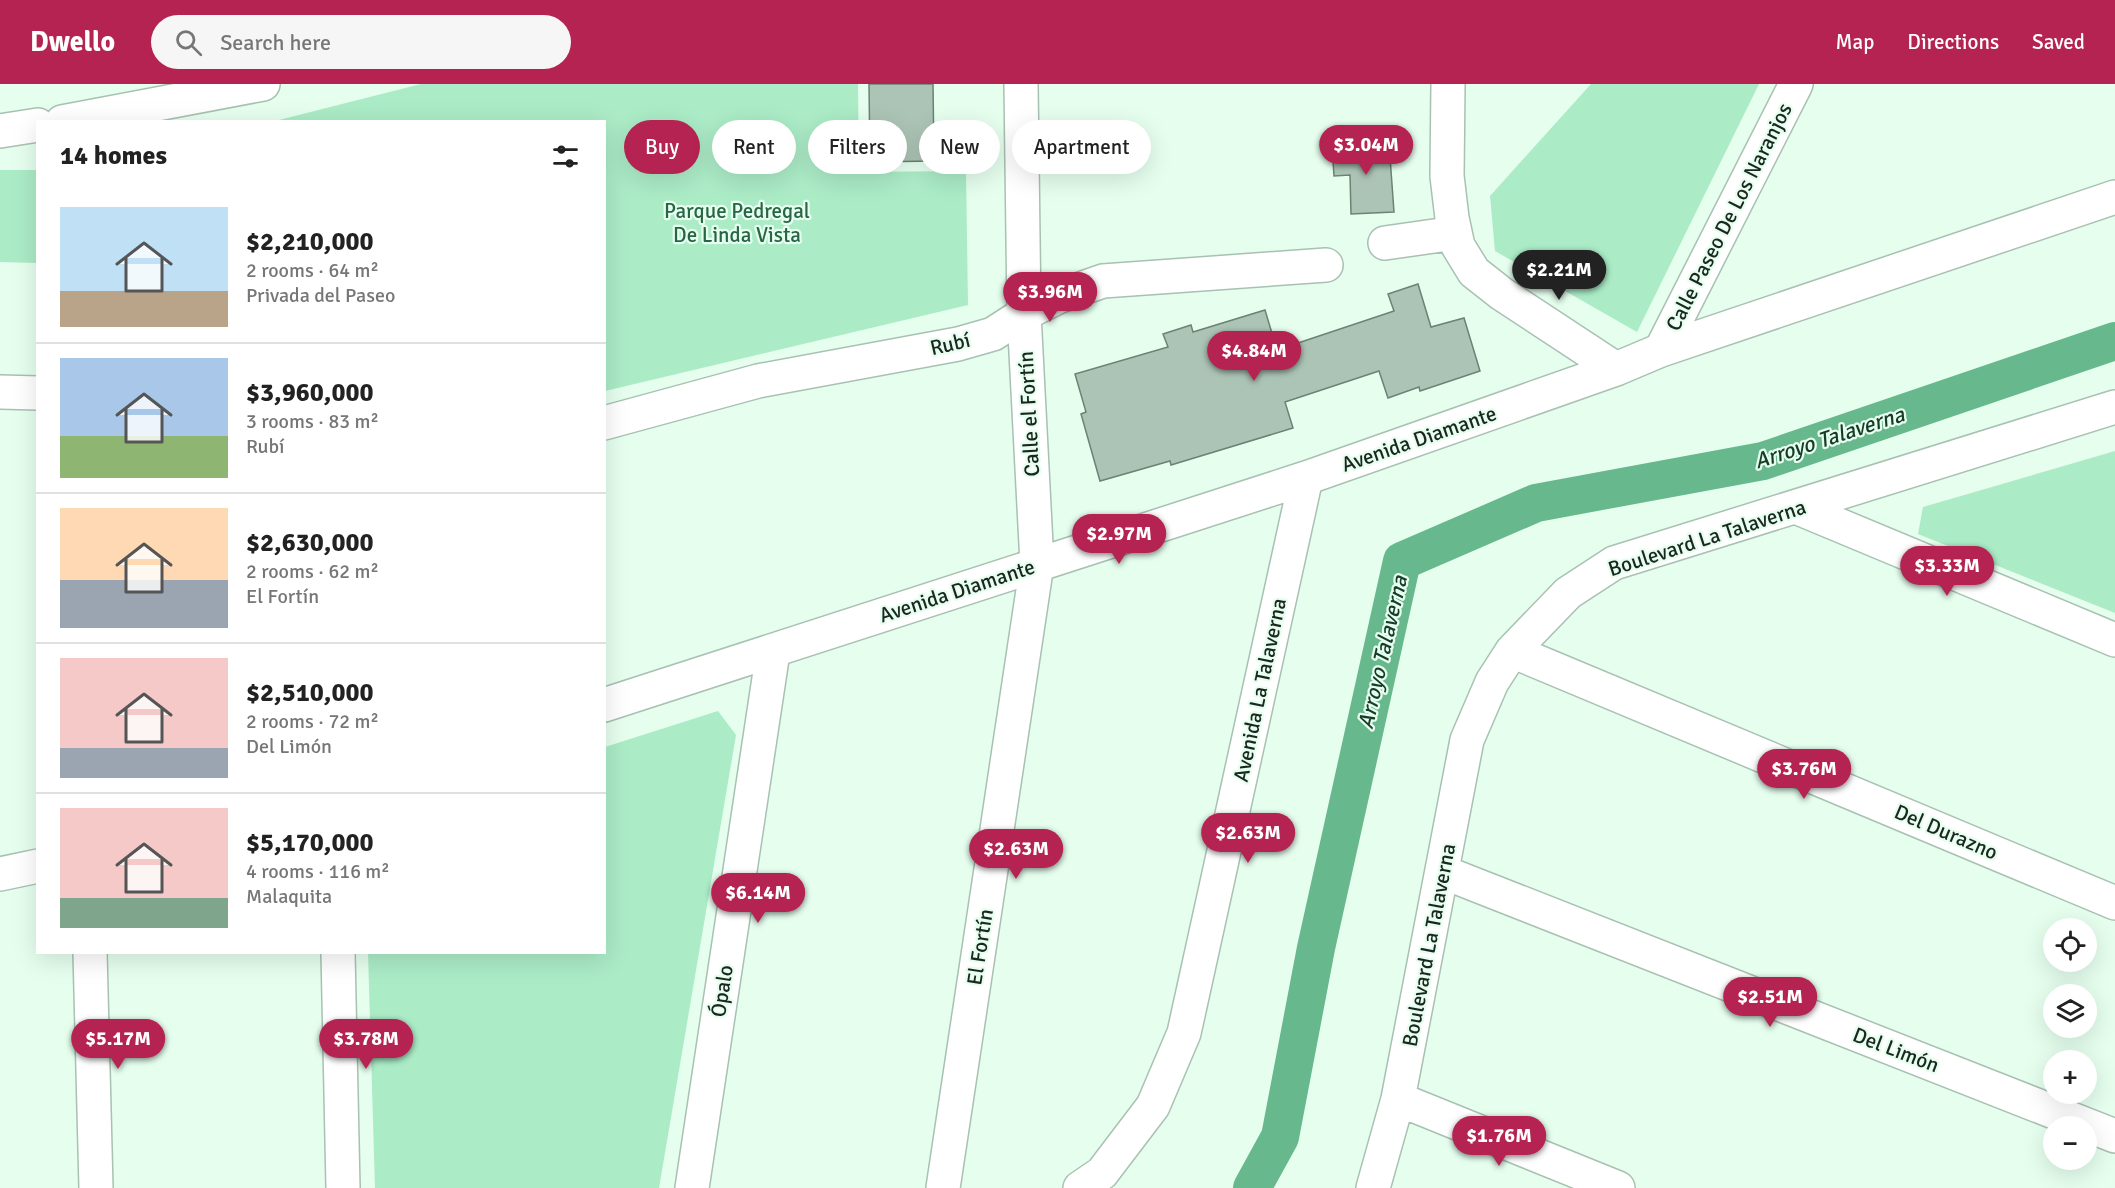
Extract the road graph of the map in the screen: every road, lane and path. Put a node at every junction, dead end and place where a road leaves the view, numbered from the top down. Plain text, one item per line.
1 (263, 84) edge
2 (1021, 84) edge
3 (1448, 84) edge
4 (1796, 84) edge
5 (73, 120) edge
6 (36, 125) edge
7 (0, 131) edge
8 (2115, 197) edge
9 (1455, 232) junction
10 (1384, 243) dead end
11 (1326, 265) dead end
12 (1024, 314) junction
13 (1661, 350) junction
14 (1616, 369) junction
15 (0, 392) edge
16 (36, 393) edge
17 (2115, 407) edge
18 (606, 422) edge
19 (1306, 478) junction
20 (1798, 507) junction
21 (1037, 564) junction
22 (2115, 640) edge
23 (1512, 651) junction
24 (773, 652) junction
25 (606, 704) edge
26 (36, 866) edge
27 (1443, 872) junction
28 (0, 874) edge
29 (2115, 903) edge
30 (90, 954) edge
31 (338, 954) edge
32 (1398, 1099) junction
33 (2115, 1136) edge
34 (96, 1188) edge
35 (343, 1188) edge
36 (692, 1188) edge
37 (944, 1188) edge
38 (1080, 1188) edge
39 (1373, 1188) edge
40 (1618, 1188) edge

1 - 5 street
2 - 12 street, Calle el Fortín
3 - 9 street
4 - 13 street, Calle Paseo De Los Naranjos
6 - 7 street
8 - 13 street
9 - 10 street
9 - 14 street
11 - 12 street, Rubí
12 - 18 street, Rubí
12 - 21 street, Calle el Fortín
13 - 14 street
14 - 19 street, Avenida Diamante
15 - 16 street
17 - 20 street, Boulevard La Talaverna
19 - 21 street, Avenida Diamante
19 - 38 street, Avenida La Talaverna
20 - 22 street
20 - 23 street, Boulevard La Talaverna
21 - 24 street, Avenida Diamante
21 - 37 street, El Fortín
23 - 27 street, Boulevard La Talaverna
23 - 29 street, Del Durazno
24 - 25 street, Avenida Diamante
24 - 36 street, Ópalo
26 - 28 street
27 - 32 street, Boulevard La Talaverna
27 - 33 street, Del Limón
30 - 34 street
31 - 35 street
32 - 39 street, Boulevard La Talaverna
32 - 40 street

